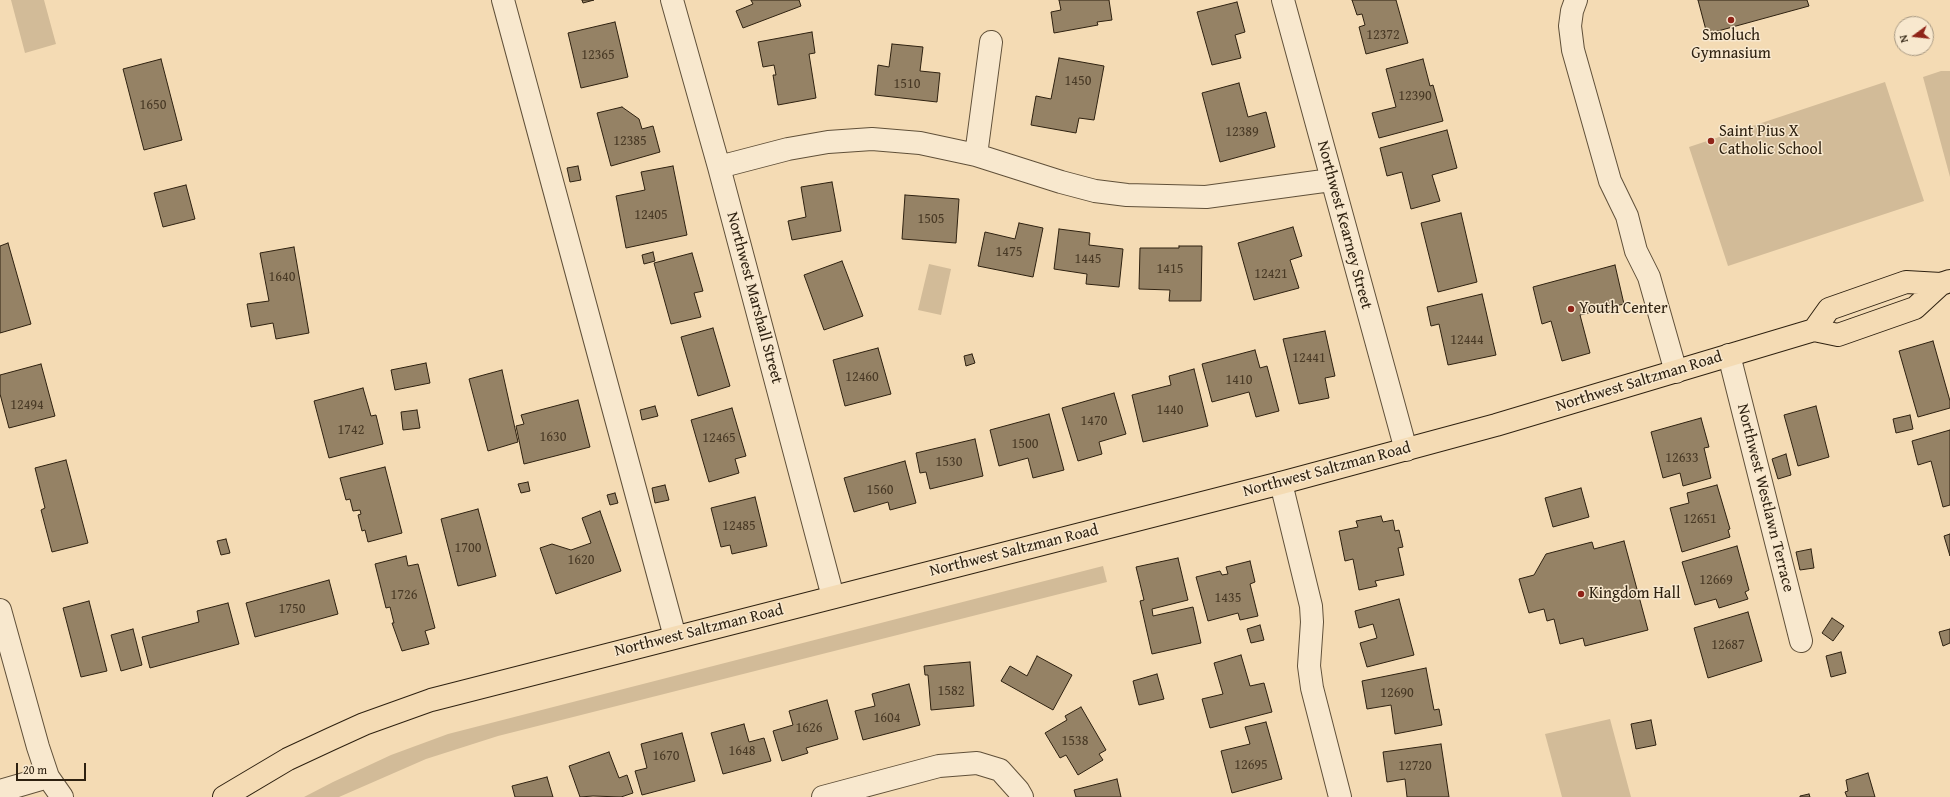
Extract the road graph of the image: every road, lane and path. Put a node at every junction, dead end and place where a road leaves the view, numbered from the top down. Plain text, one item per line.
1 (503, 0) edge
2 (672, 0) edge
3 (1283, 0) edge
4 (1576, 0) edge
5 (991, 42) dead end
6 (976, 155) junction
7 (719, 167) junction
8 (1331, 180) junction
9 (1945, 282) edge
10 (1729, 355) junction
11 (1676, 372) junction
12 (1406, 450) junction
13 (1281, 483) junction
14 (833, 598) junction
15 (0, 610) edge
16 (675, 637) junction
17 (1801, 641) dead end
18 (48, 777) junction
19 (0, 791) edge
20 (62, 797) edge
21 (224, 797) edge
22 (823, 797) edge
23 (1022, 797) edge
24 (1340, 797) edge

1 - 16 street
2 - 7 street, Northwest Marshall Street
3 - 8 street, Northwest Kearney Street
4 - 11 street
5 - 6 street
6 - 7 street
6 - 8 street
7 - 14 street, Northwest Marshall Street
8 - 12 street, Northwest Kearney Street
9 - 10 main road, Northwest Saltzman Road
10 - 11 main road, Northwest Saltzman Road
10 - 17 street, Northwest Westlawn Terrace
11 - 12 main road, Northwest Saltzman Road
12 - 13 main road, Northwest Saltzman Road
13 - 14 main road, Northwest Saltzman Road
13 - 24 street
14 - 16 main road, Northwest Saltzman Road
15 - 18 street
16 - 21 main road, Northwest Saltzman Road
18 - 19 street
18 - 20 street
22 - 23 street

